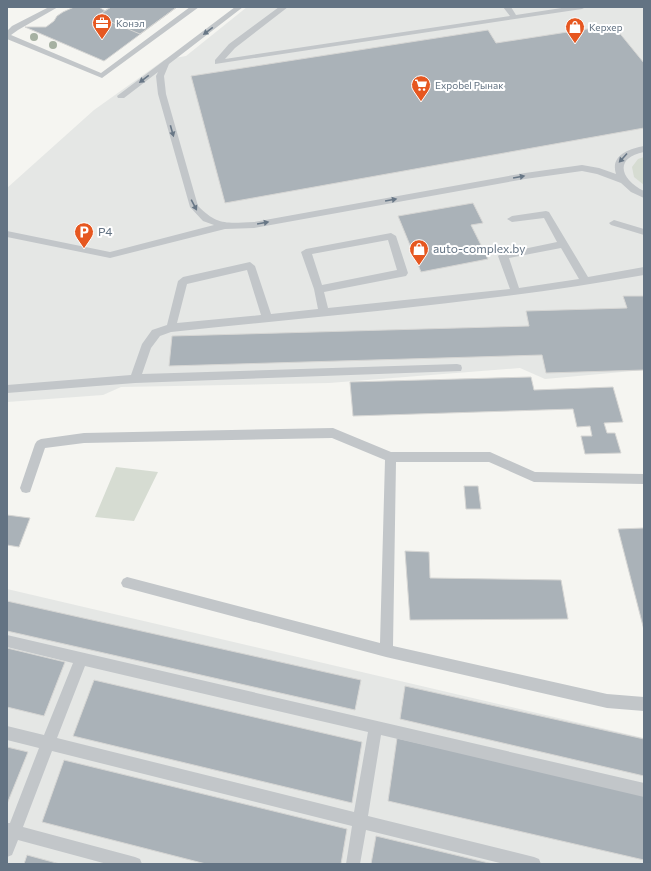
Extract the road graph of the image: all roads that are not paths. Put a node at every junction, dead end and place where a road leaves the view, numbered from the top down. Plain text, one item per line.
1 (54, 7) edge
2 (195, 7) edge
3 (240, 7) edge
4 (284, 7) edge
5 (507, 7) edge
6 (582, 7) edge
7 (515, 18) junction
8 (7, 35) edge
9 (166, 62) junction
10 (121, 96) dead end
11 (644, 149) edge
12 (622, 180) junction
13 (644, 195) edge
14 (512, 219) dead end
15 (614, 223) dead end
16 (224, 226) junction
17 (644, 232) edge
18 (7, 234) edge
19 (563, 244) junction
20 (644, 271) edge
21 (586, 282) junction
22 (319, 289) junction
23 (516, 292) junction
24 (324, 312) junction
25 (268, 318) junction
26 (171, 328) junction
27 (457, 368) dead end
28 (135, 379) junction
29 (7, 389) edge
30 (390, 458) junction
31 (644, 479) edge
32 (26, 488) dead end
33 (127, 583) dead end
34 (7, 641) edge
35 (386, 651) junction
36 (81, 658) junction
37 (644, 704) edge
38 (376, 727) junction
39 (7, 733) edge
40 (48, 743) junction
41 (644, 790) edge
42 (360, 821) junction
43 (11, 831) edge
44 (7, 850) edge
45 (135, 864) edge
46 (353, 864) edge
47 (534, 864) edge

1 - 8 lane
2 - 8 lane
3 -> 9 lane
4 - 7 lane
5 - 7 lane
6 - 7 lane
9 -> 10 lane
9 -> 16 lane
11 -> 12 lane
12 - 13 lane
16 -> 12 lane
14 - 19 lane
15 - 17 lane
16 - 18 lane
19 - 21 lane
19 - 23 lane
20 - 21 lane
21 - 23 lane
22 - 22 lane
22 - 24 lane
23 - 24 lane
24 - 25 lane
25 - 26 lane
25 - 26 lane
26 - 28 lane
27 - 28 lane
28 - 29 lane
30 - 31 lane
30 - 32 lane
30 - 35 lane
33 - 35 lane
34 - 36 lane
35 - 37 lane
36 - 38 lane
36 - 40 lane
38 - 41 lane
38 - 42 lane
39 - 40 lane
40 - 42 lane
40 - 43 lane
42 - 46 lane
42 - 47 lane
43 - 44 lane
43 - 45 lane

